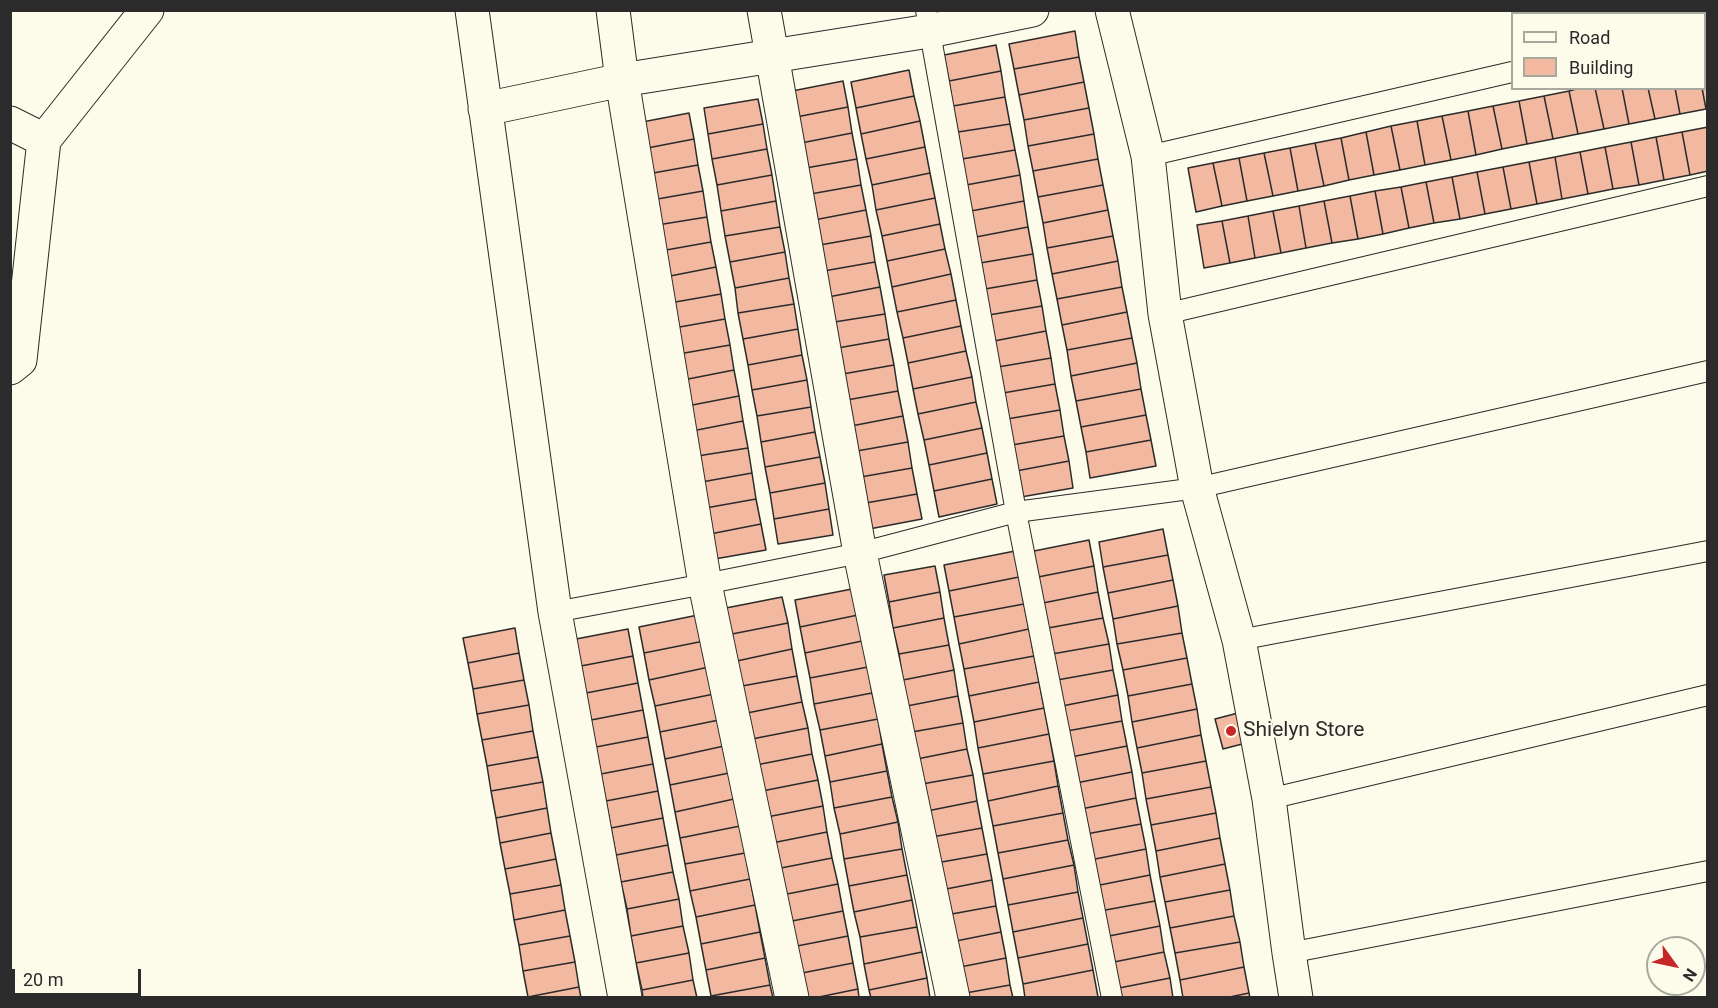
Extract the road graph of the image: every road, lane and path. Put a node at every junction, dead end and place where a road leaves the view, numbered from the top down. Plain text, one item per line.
1 (147, 10) edge
2 (472, 10) edge
3 (613, 10) edge
4 (764, 10) edge
5 (1032, 10) edge
6 (1112, 10) edge
7 (927, 21) edge
8 (771, 57) junction
9 (1511, 72) edge
10 (622, 80) junction
11 (485, 109) junction
12 (10, 123) edge
13 (44, 140) junction
14 (1149, 156) junction
15 (1707, 186) edge
16 (18, 311) edge
17 (1165, 314) junction
18 (10, 368) edge
19 (1707, 370) edge
20 (1197, 488) junction
21 (1016, 512) junction
22 (1707, 551) edge
23 (860, 553) junction
24 (705, 584) junction
25 (555, 612) junction
26 (1239, 640) junction
27 (1707, 695) edge
28 (1269, 799) junction
29 (1707, 871) edge
30 (1288, 953) junction
31 (625, 998) edge
32 (792, 998) edge
33 (953, 998) edge
34 (1112, 998) edge
35 (1296, 998) edge

1 - 13 street
2 - 11 street
3 - 10 street
4 - 8 street
5 - 7 street
6 - 14 street
7 - 8 street
7 - 21 lane
8 - 10 street
8 - 23 street
9 - 14 lane
10 - 11 street
10 - 24 street
11 - 25 street
12 - 13 street
13 - 16 street
14 - 17 street
15 - 17 lane
16 - 18 street
17 - 20 street
19 - 20 lane
20 - 21 lane
20 - 26 street
21 - 23 lane
21 - 34 lane
22 - 26 lane
23 - 24 lane
23 - 33 street
24 - 25 lane
24 - 32 street
25 - 31 street
26 - 28 street
27 - 28 lane
28 - 30 street
29 - 30 lane
30 - 35 street

